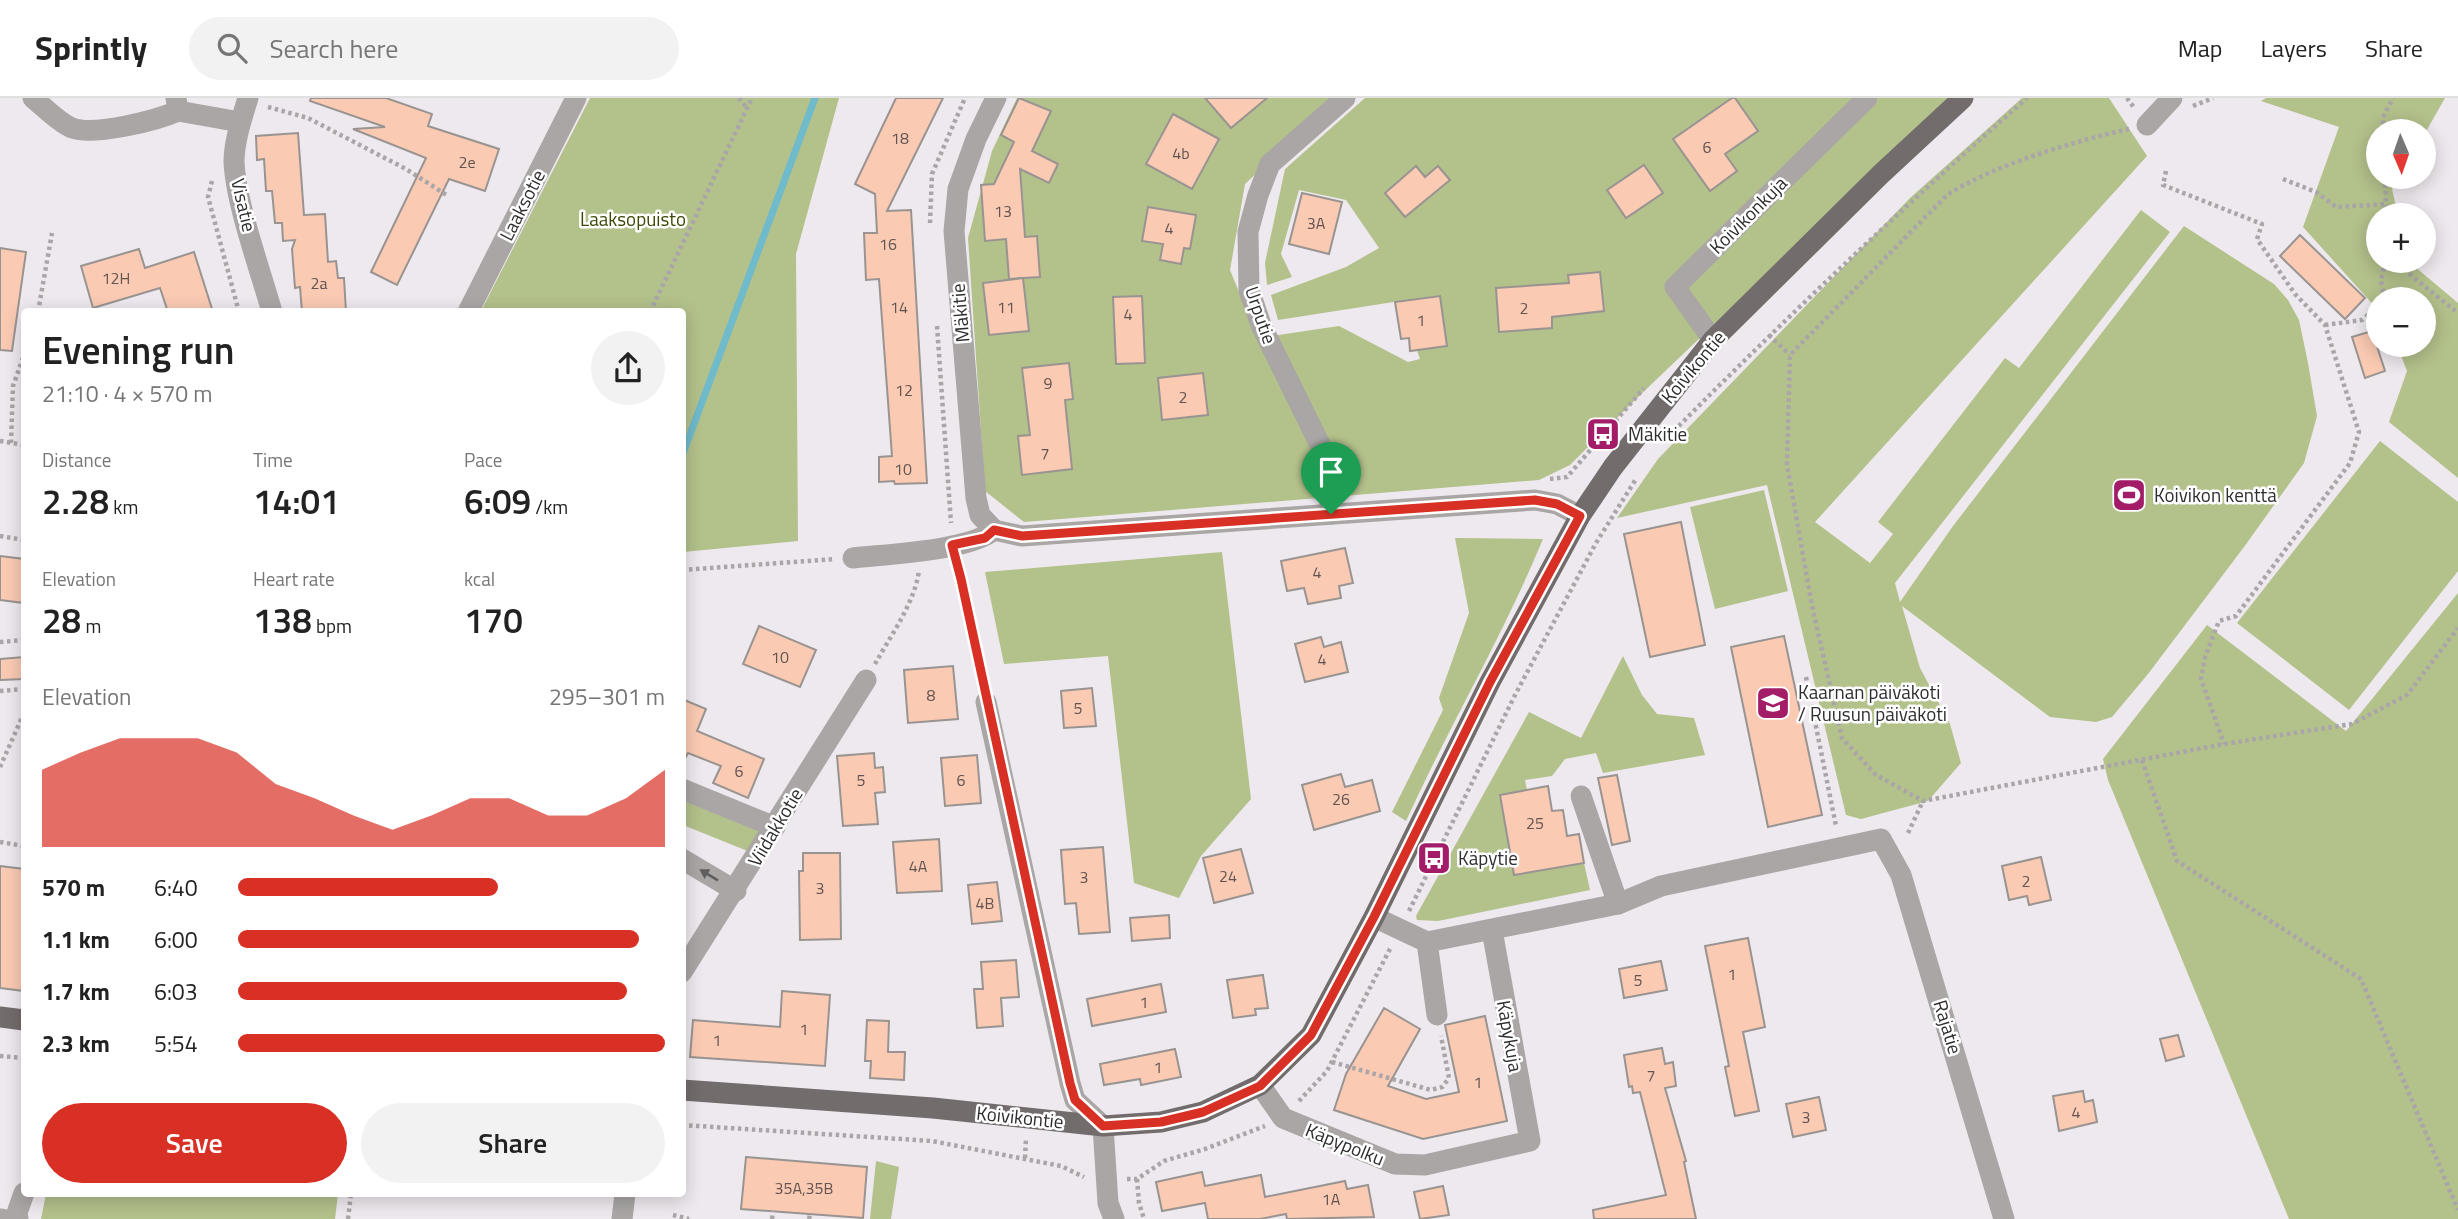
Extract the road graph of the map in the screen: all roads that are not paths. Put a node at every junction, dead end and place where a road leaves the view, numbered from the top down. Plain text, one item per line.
1 (33, 98) edge
2 (248, 98) edge
3 (576, 98) edge
4 (996, 98) edge
5 (1345, 98) edge
6 (1867, 98) edge
7 (1955, 100) edge
8 (2181, 102) edge
9 (177, 105) edge
10 (240, 122) junction
11 (2147, 125) road end
12 (271, 308) edge
13 (470, 308) edge
14 (1713, 340) junction
15 (1331, 514) junction
16 (1580, 516) junction
17 (994, 530) junction
18 (853, 558) road end
19 (866, 680) road end
20 (986, 702) road end
21 (686, 791) edge
22 (1581, 796) dead end
23 (775, 827) junction
24 (686, 861) edge
25 (736, 891) junction
26 (1618, 904) junction
27 (1374, 917) junction
28 (1492, 930) junction
29 (1427, 942) junction
30 (686, 966) edge
31 (1437, 1015) road end
32 (0, 1017) edge
33 (21, 1020) edge
34 (1260, 1086) junction
35 (686, 1090) edge
36 (1103, 1126) junction
37 (1530, 1141) joint
38 (625, 1197) edge
39 (622, 1219) edge
40 (1114, 1219) edge
41 (2004, 1219) edge

1 - 9 street
2 - 10 street, Visatie
3 - 13 street, Laaksotie
4 - 17 street, Mäkitie
5 - 15 street, Urputie
6 - 14 street, Koivikonkuja
7 - 14 main road, Koivikontie
8 - 11 street
9 - 10 street
10 - 12 street, Visatie
14 - 16 main road, Koivikontie
15 - 16 street
15 - 17 street
16 - 27 main road, Koivikontie
17 - 18 street
19 - 23 street, Viidakkotie
20 - 36 street
21 - 23 street
22 - 26 street
23 - 25 street, Viidakkotie
25 -> 24 street
25 - 30 street, Viidakkotie
26 - 28 street
26 - 41 street, Rajatie
27 - 29 street
27 - 34 main road, Koivikontie
28 - 29 street
28 - 37 street, Käpykuja
29 - 31 street
32 - 33 main road
34 - 36 main road, Koivikontie
34 - 37 street, Käpypolku
35 - 36 main road, Koivikontie
36 - 40 street
38 - 39 street

